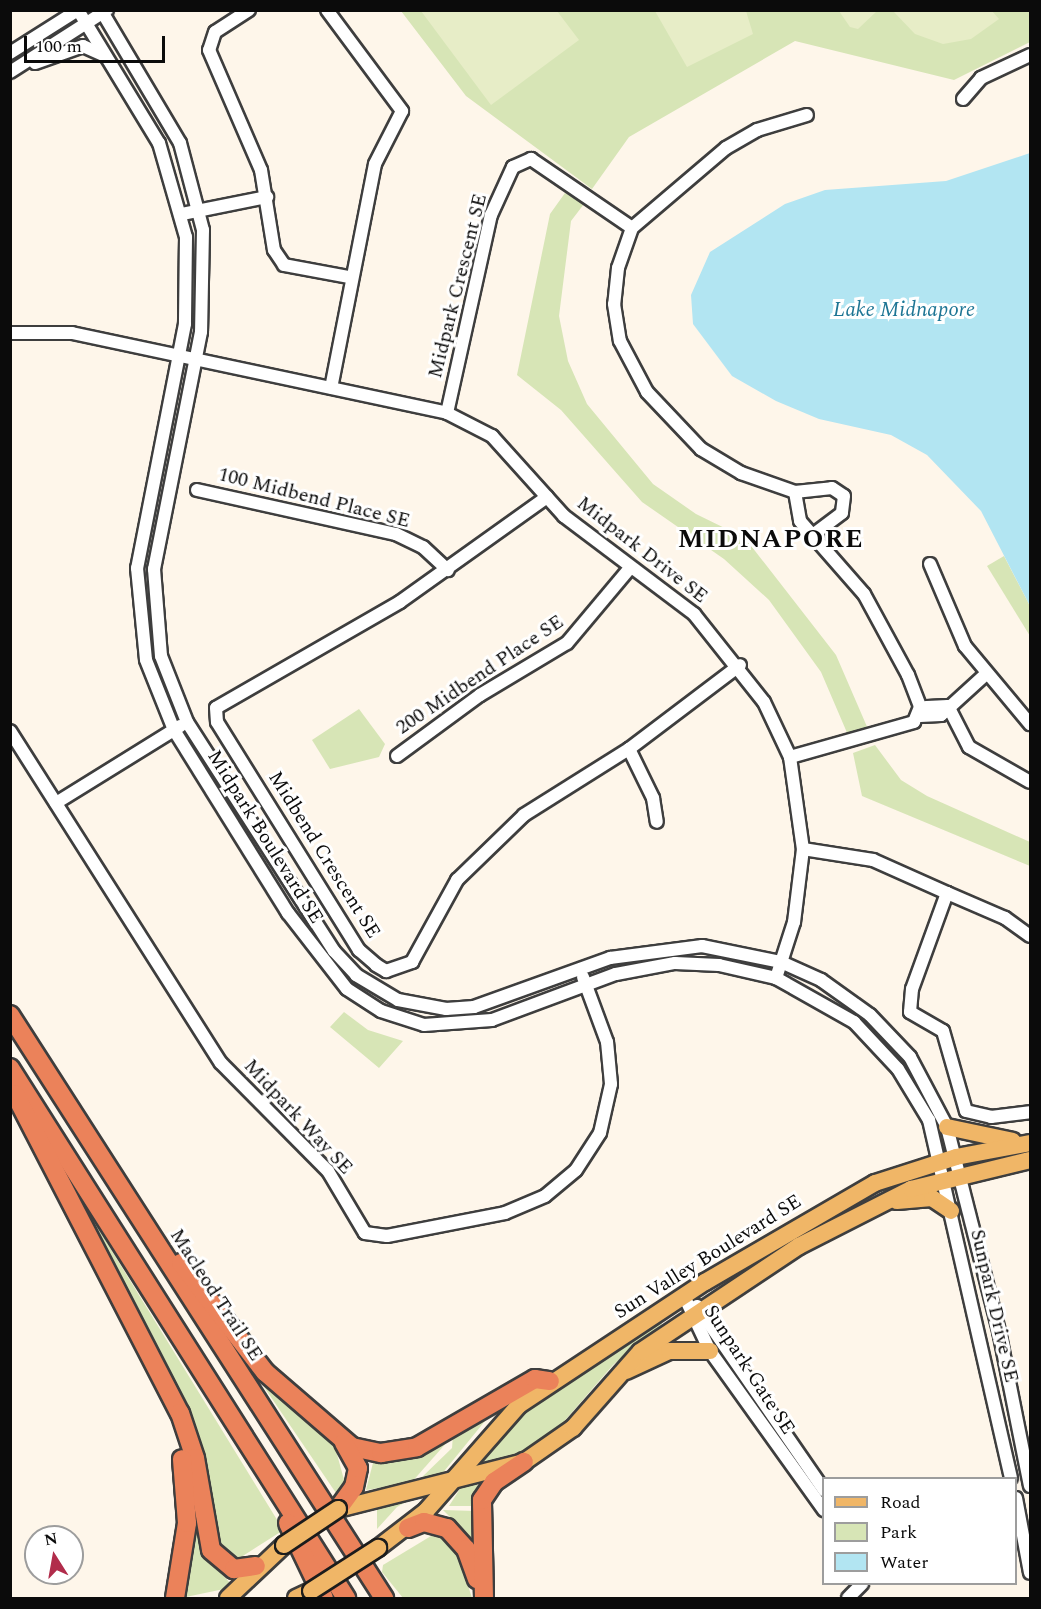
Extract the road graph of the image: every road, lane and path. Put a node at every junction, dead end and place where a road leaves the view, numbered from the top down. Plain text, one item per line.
1 (78, 10) edge
2 (249, 10) edge
3 (327, 10) edge
4 (103, 11) edge
5 (86, 23) junction
6 (10, 52) edge
7 (1030, 55) edge
8 (110, 61) junction
9 (10, 72) edge
10 (10, 77) edge
11 (963, 99) dead end
12 (807, 115) dead end
13 (267, 197) junction
14 (200, 210) junction
15 (182, 213) junction
16 (632, 228) junction
17 (349, 277) junction
18 (10, 333) edge
19 (179, 355) junction
20 (195, 359) junction
21 (331, 388) junction
22 (447, 412) junction
23 (197, 490) dead end
24 (795, 492) junction
25 (547, 498) junction
26 (814, 534) junction
27 (930, 564) dead end
28 (628, 569) junction
29 (448, 570) junction
30 (740, 665) junction
31 (985, 675) junction
32 (948, 706) junction
33 (920, 716) junction
34 (187, 722) junction
35 (1030, 724) edge
36 (174, 730) junction
37 (10, 731) edge
38 (629, 749) junction
39 (397, 756) dead end
40 (790, 757) junction
41 (1030, 782) edge
42 (56, 802) junction
43 (657, 822) dead end
44 (802, 849) junction
45 (947, 893) junction
46 (1030, 936) edge
47 (781, 962) junction
48 (580, 969) junction
49 (776, 978) junction
50 (587, 985) junction
51 (10, 1015) edge
52 (10, 1068) edge
53 (10, 1084) edge
54 (1030, 1112) edge
55 (947, 1127) junction
56 (1030, 1149) edge
57 (948, 1159) junction
58 (107, 1167) junction
59 (952, 1177) junction
60 (876, 1205) junction
61 (951, 1211) junction
62 (684, 1296) junction
63 (695, 1313) junction
64 (710, 1351) junction
65 (151, 1360) junction
66 (617, 1376) junction
67 (550, 1381) junction
68 (230, 1412) junction
69 (338, 1437) junction
70 (524, 1462) junction
71 (1011, 1477) edge
72 (449, 1481) junction
73 (1030, 1486) edge
74 (822, 1487) edge
75 (822, 1507) edge
76 (338, 1509) junction
77 (1021, 1511) edge
78 (408, 1528) junction
79 (256, 1566) junction
80 (1030, 1573) edge
81 (861, 1585) edge
82 (311, 1597) edge
83 (175, 1599) edge
84 (228, 1599) edge
85 (296, 1599) edge
86 (346, 1599) edge
87 (384, 1599) edge
88 (483, 1599) edge
89 (848, 1599) edge

1 - 5 street, Midpark Boulevard SE
1 - 6 street
2 - 13 street
3 - 17 street
4 - 5 street
4 - 14 street, Midpark Boulevard SE
5 - 8 street, Midpark Boulevard SE
5 - 9 street
7 - 11 street
8 - 10 street
8 - 15 street, Midpark Boulevard SE
12 - 16 street
13 - 14 street
13 - 17 street
14 - 15 street
14 - 20 street, Midpark Boulevard SE
15 - 19 street, Midpark Boulevard SE
16 - 22 street, Midpark Crescent SE
16 - 24 street
17 - 21 street
18 - 19 street
19 - 20 street, Midpark Drive SE
19 - 36 street, Midpark Boulevard SE
20 - 21 street, Midpark Drive SE
20 - 34 street, Midpark Boulevard SE
21 - 22 street, Midpark Drive SE
22 - 25 street, Midpark Drive SE
23 - 29 street, 100 Midbend Place SE
24 - 26 street
24 - 26 street
25 - 28 street, Midpark Drive SE
25 - 29 street, Midbend Crescent SE
26 - 33 street
27 - 31 street
28 - 30 street, Midpark Drive SE
28 - 39 street, 200 Midbend Place SE
29 - 38 street, Midbend Crescent SE
30 - 38 street, Midbend Crescent SE
30 - 40 street, Midpark Drive SE
31 - 32 street
31 - 35 street
32 - 33 street
32 - 41 street
33 - 40 street
34 - 36 street
34 - 48 street, Midpark Boulevard SE
36 - 42 street
36 - 50 street, Midpark Boulevard SE
37 - 42 street, Midpark Way SE
38 - 43 street
40 - 44 street, Midpark Drive SE
42 - 50 street, Midpark Way SE
44 - 45 street
44 - 47 street, Midpark Drive SE
45 - 46 street
45 - 54 street
47 - 48 street, Midpark Boulevard SE
47 - 49 street, Midpark Drive SE
47 - 55 street, Midpark Boulevard SE
48 - 50 street, Midpark Way SE
49 - 50 street, Midpark Boulevard SE
49 - 57 street, Midpark Boulevard SE
51 - 58 highway, Macleod Trail SE
52 - 68 highway
53 - 65 highway
55 - 56 main road
55 - 57 street, Midpark Boulevard SE
56 - 57 main road, Sun Valley Boulevard SE
56 - 59 main road, Sun Valley Boulevard SE
57 - 59 street, Midpark Boulevard SE
57 - 62 main road, Sun Valley Boulevard SE
58 - 69 highway
58 - 87 highway, Macleod Trail SE
59 - 60 main road, Sun Valley Boulevard SE
59 - 61 street, Sunpark Drive SE
59 - 73 street, Sunpark Drive SE
60 - 61 main road
60 - 63 main road, Sun Valley Boulevard SE
61 - 71 street, Sunpark Drive SE
62 - 63 street, Sunpark Gate SE
62 - 67 main road, Sun Valley Boulevard SE
63 - 64 street, Sunpark Gate SE
63 - 66 main road, Sun Valley Boulevard SE
63 - 74 street, Sunpark Gate SE
64 - 66 main road
64 - 75 street, Sunpark Gate SE
65 - 79 highway
65 - 83 highway
66 - 70 main road, Sun Valley Boulevard SE
67 - 69 highway
67 - 72 main road, Sun Valley Boulevard SE
68 - 82 highway
68 - 86 highway
69 - 76 highway
70 - 72 main road, Sun Valley Boulevard SE
70 - 88 highway
72 - 76 main road, Sun Valley Boulevard SE
72 - 78 main road, Sun Valley Boulevard SE
76 - 79 main road, Sun Valley Boulevard SE, bridge
77 - 80 street
78 - 82 main road, Sun Valley Boulevard SE, bridge
78 - 88 highway
79 - 84 main road, Sun Valley Boulevard SE
81 - 89 street
82 - 85 main road, Sun Valley Boulevard SE

